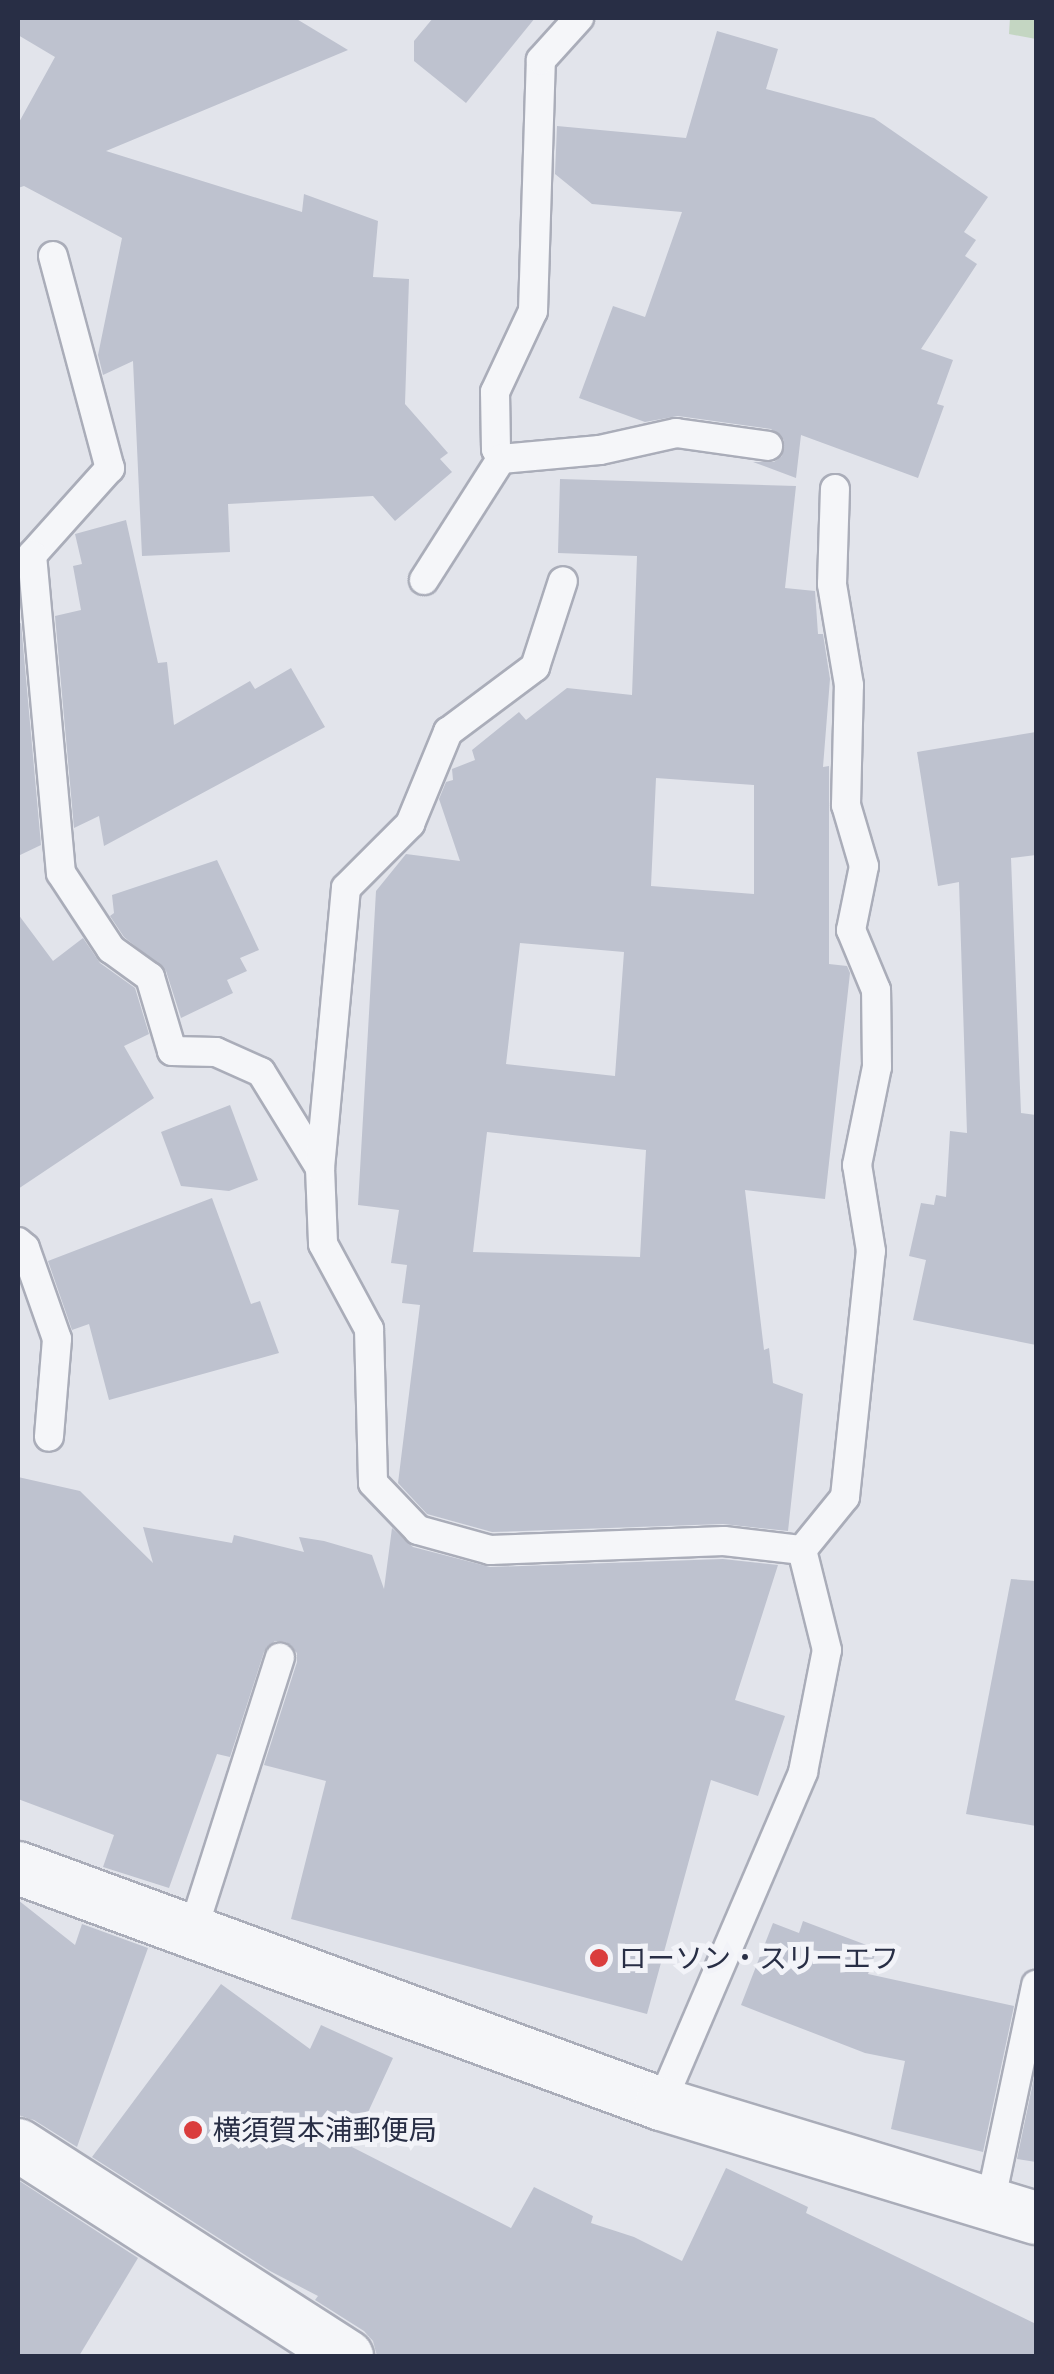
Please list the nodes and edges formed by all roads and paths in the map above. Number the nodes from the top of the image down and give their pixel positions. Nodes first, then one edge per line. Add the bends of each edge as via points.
1 (580, 18) edge
2 (53, 256) dead end
3 (768, 446) dead end
4 (501, 459) junction
5 (835, 489) dead end
6 (424, 580) dead end
7 (562, 580) dead end
8 (320, 1168) junction
9 (18, 1242) edge
10 (48, 1436) dead end
11 (802, 1550) junction
12 (280, 1658) dead end
13 (18, 1869) edge
14 (192, 1932) junction
15 (1036, 1985) edge
16 (661, 2104) junction
17 (18, 2145) edge
18 (1013, 2211) edge
19 (347, 2356) edge

1 - 4 lane via 541,60 533,311 495,392
2 - 8 lane via 110,468 32,555 60,873 111,949 150,977 172,1051 216,1052 261,1072
3 - 4 lane via 676,433 600,450
4 - 6 lane
5 - 11 lane via 832,584 849,685 846,805 864,866 851,930 876,990 877,1067 857,1165 871,1251 845,1497
7 - 8 lane via 535,667 448,732 410,824 346,888
8 - 11 lane via 323,1244 369,1328 372,1484 418,1530 490,1550 724,1541
9 - 10 lane via 58,1339
11 - 16 lane via 827,1650 803,1772
12 - 14 lane
13 - 14 street
14 - 16 street
15 - 18 lane
16 - 18 street
17 - 19 street

